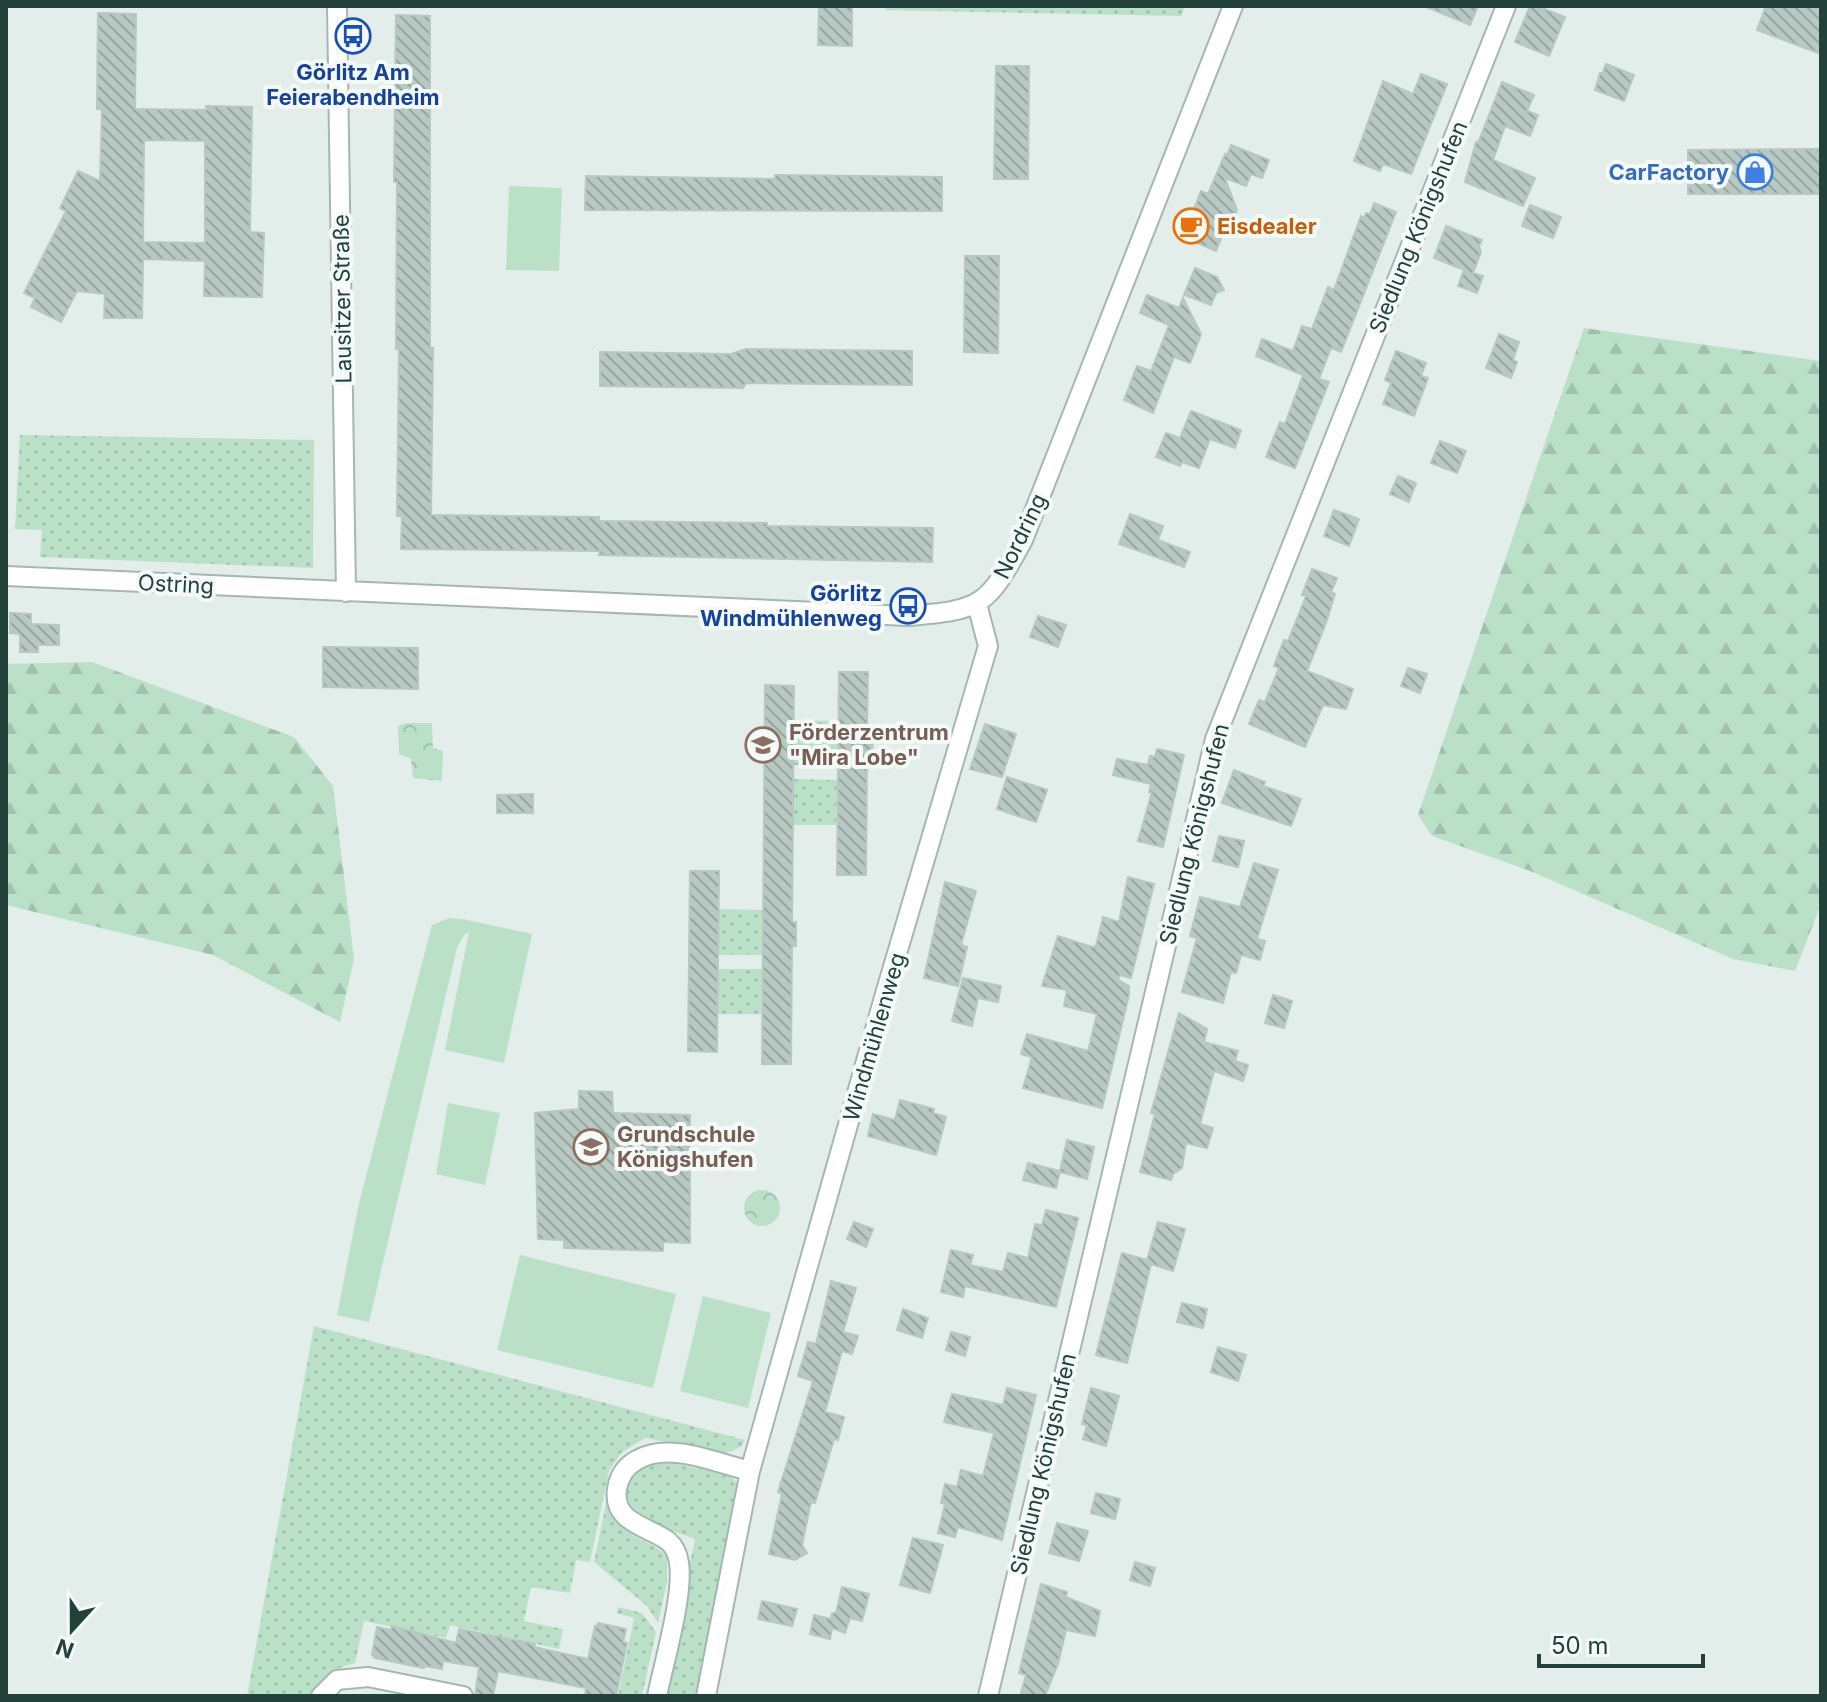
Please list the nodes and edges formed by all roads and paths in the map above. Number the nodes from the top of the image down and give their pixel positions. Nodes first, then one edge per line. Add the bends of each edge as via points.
1 (337, 6) edge
2 (1233, 6) edge
3 (1506, 6) edge
4 (6, 576) edge
5 (346, 592) junction
6 (977, 604) junction
7 (750, 1471) junction
8 (321, 1696) edge
9 (463, 1696) edge
10 (657, 1696) edge
11 (706, 1696) edge
12 (988, 1696) edge

1 - 5 street, Lausitzer Straße
2 - 6 street, Nordring via 1023,540 1005,575
3 - 12 street, Siedlung Königshufen via 1215,739
4 - 5 street, Ostring
5 - 6 street via 908,616
6 - 7 street, Windmühlenweg via 988,646
7 - 10 street via 676,1453 651,1453 630,1464 617,1484 616,1498 629,1521 668,1542 679,1563 680,1584
7 - 11 street, Windmühlenweg
8 - 9 street via 337,1680 359,1677

